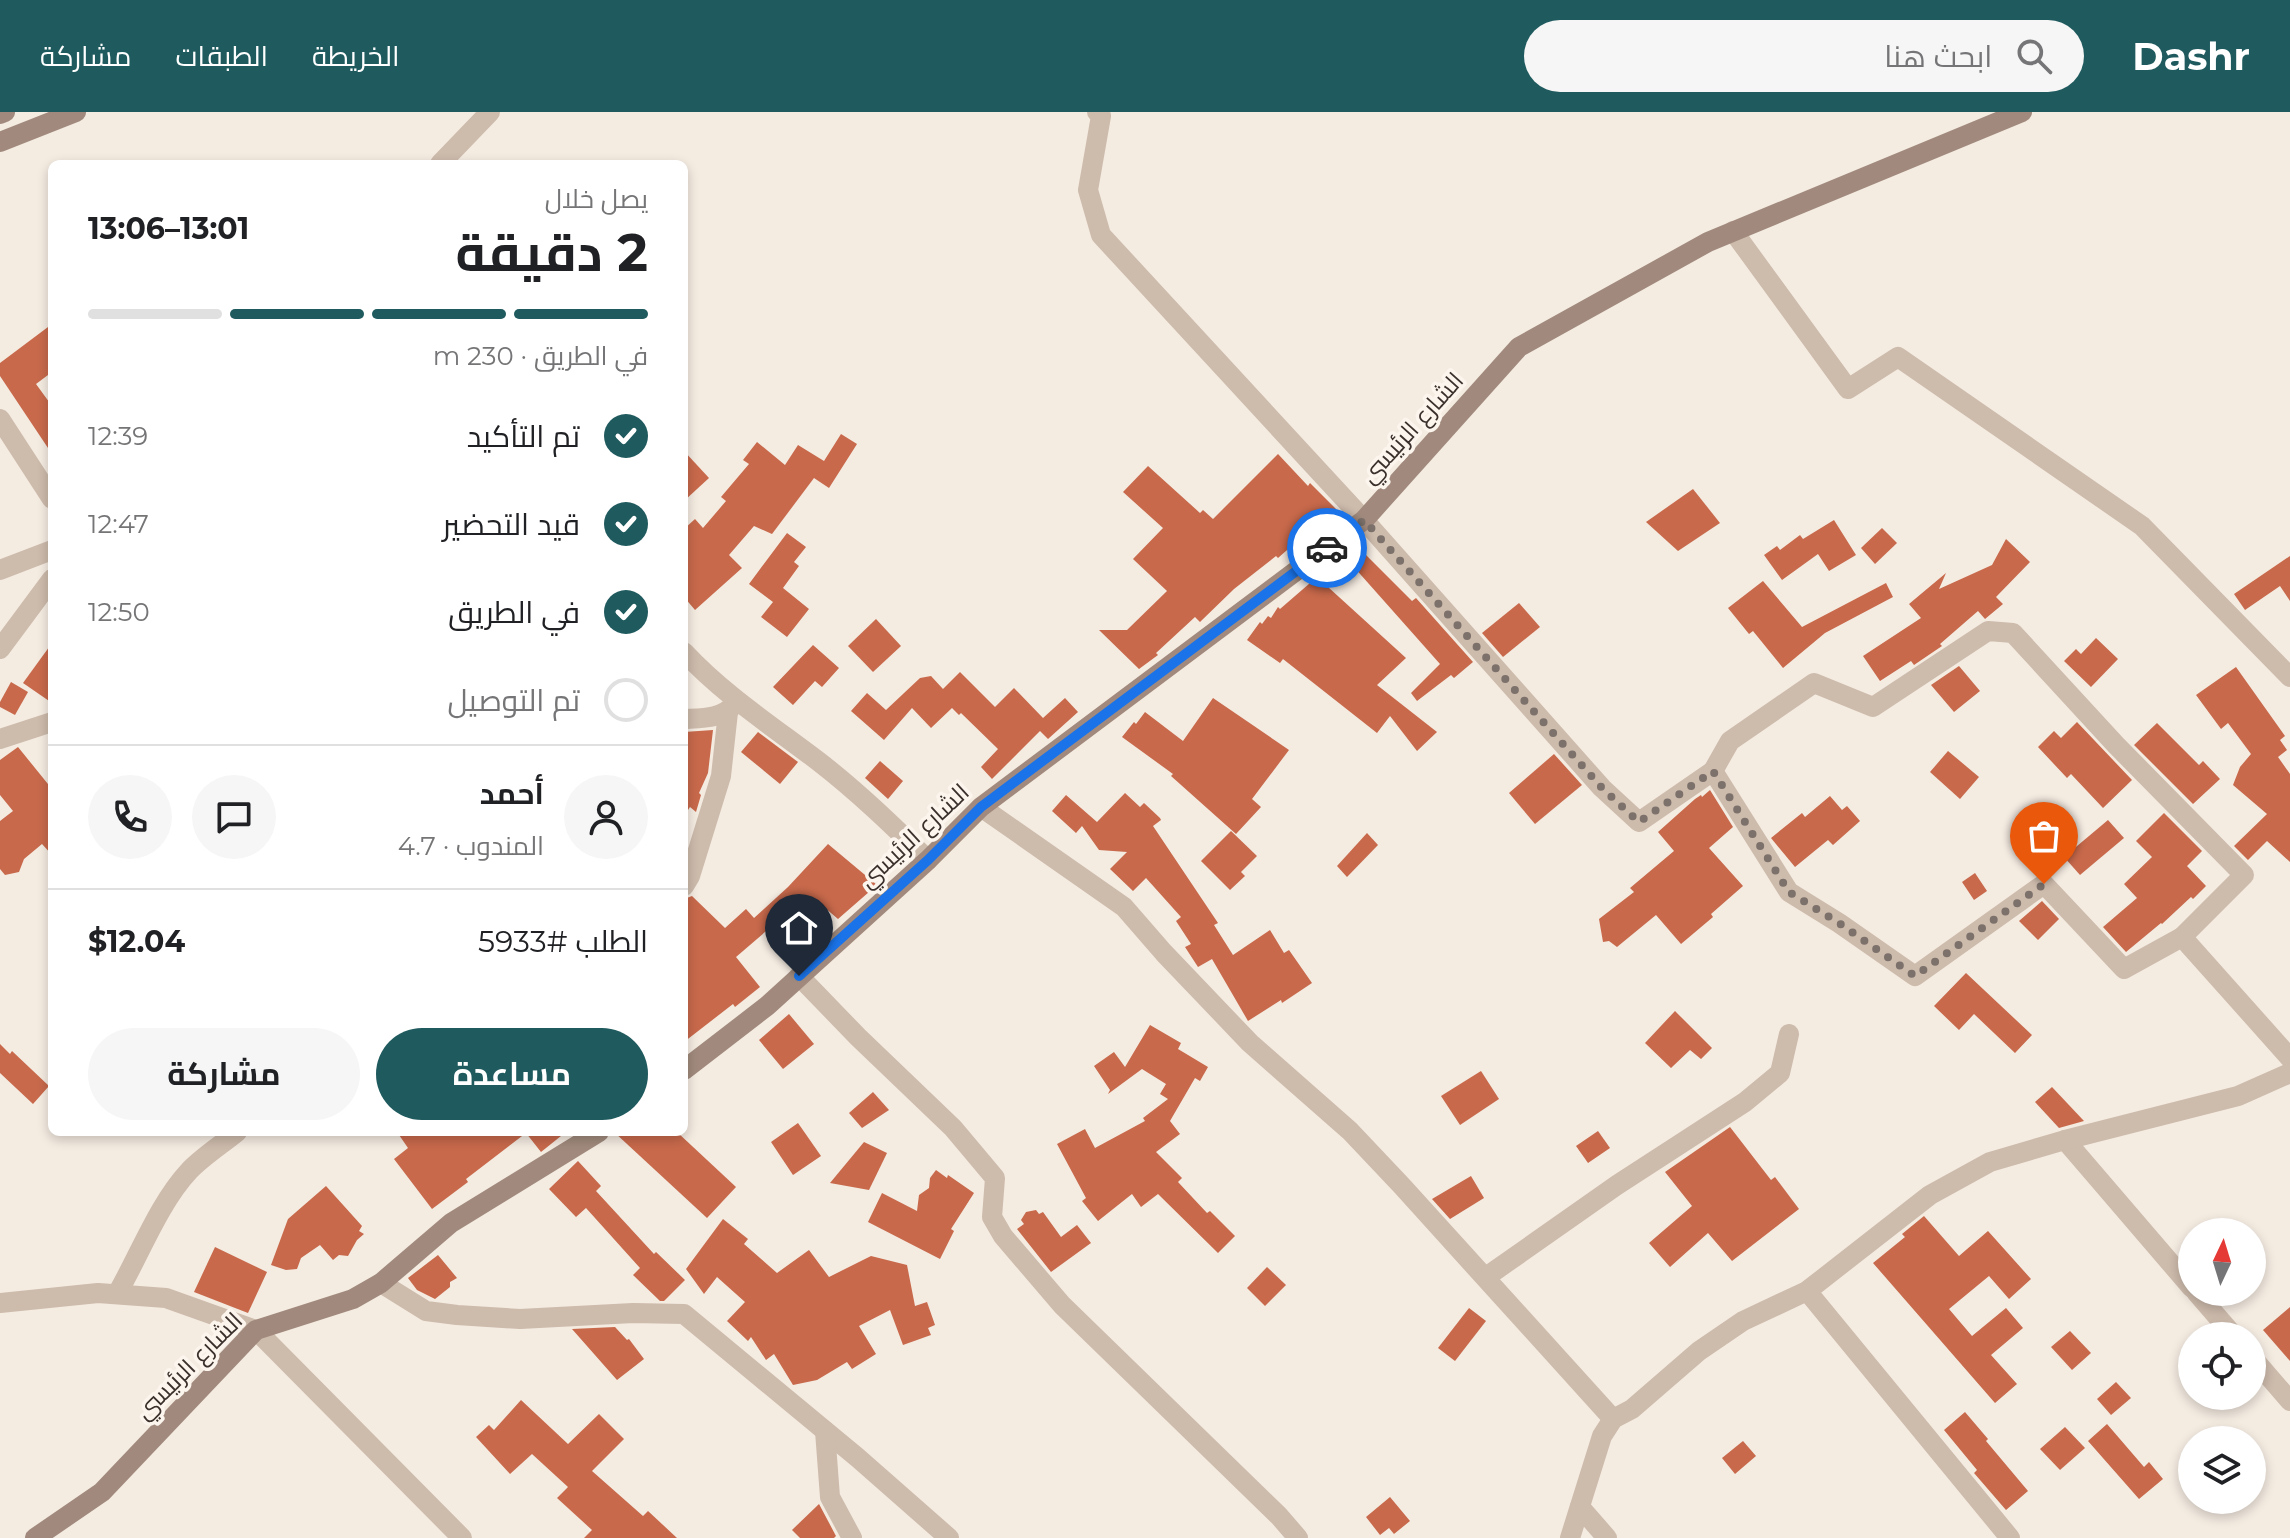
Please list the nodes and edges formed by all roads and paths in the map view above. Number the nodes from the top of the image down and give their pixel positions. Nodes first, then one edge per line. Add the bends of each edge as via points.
1 (76, 112) edge
2 (490, 112) edge
3 (1097, 112) edge
4 (2022, 112) edge
5 (0, 142) edge
6 (444, 160) edge
7 (1733, 231) junction
8 (0, 419) edge
9 (48, 493) edge
10 (1364, 520) junction
11 (48, 552) edge
12 (0, 570) edge
13 (48, 584) edge
14 (0, 649) edge
15 (688, 656) edge
16 (2290, 677) edge
17 (733, 706) junction
18 (688, 719) edge
19 (48, 723) edge
20 (0, 739) edge
21 (1713, 771) junction
22 (981, 807) junction
23 (928, 860) junction
24 (688, 879) edge
25 (2182, 937) junction
26 (799, 976) junction
27 (1789, 1034) dead end
28 (2290, 1058) edge
29 (688, 1067) edge
30 (2290, 1073) edge
31 (232, 1136) edge
32 (592, 1136) edge
33 (2065, 1140) junction
34 (2178, 1271) edge
35 (1486, 1277) junction
36 (381, 1283) junction
37 (1807, 1291) junction
38 (117, 1294) junction
39 (0, 1303) edge
40 (2208, 1306) edge
41 (2222, 1322) edge
42 (256, 1330) junction
43 (2266, 1373) edge
44 (2290, 1401) edge
45 (1613, 1419) junction
46 (825, 1431) junction
47 (1580, 1507) junction
48 (35, 1538) edge
49 (462, 1538) edge
50 (852, 1538) edge
51 (949, 1538) edge
52 (1298, 1538) edge
53 (1570, 1538) edge
54 (1607, 1538) edge
55 (2010, 1538) edge

1 - 5 street
2 - 6 street
3 - 10 street via 1101,116 1088,190 1101,235
4 - 7 street, الشارع الرئيسي
7 - 10 street, الشارع الرئيسي via 1519,347
7 - 16 street via 1848,389 1898,357 2142,526
8 - 9 street
10 - 21 street via 1602,788 1639,822
10 - 22 street, الشارع الرئيسي
11 - 12 street
13 - 14 street
15 - 17 street
17 - 18 street via 716,717
17 - 23 street via 820,763
17 - 24 street via 721,776
19 - 20 street
21 - 25 street via 1789,892 1915,976 2044,884 2124,969
21 - 25 street via 1730,741 1814,683 1873,707 1988,631 2013,633 2244,875
22 - 23 street, الشارع الرئيسي
22 - 35 street via 1124,907 1250,1043 1350,1131
23 - 26 street, الشارع الرئيسي
25 - 28 street
26 - 29 street, الشارع الرئيسي
26 - 52 street via 953,1128 995,1178 992,1217 1062,1305
27 - 35 street via 1780,1073 1745,1102
30 - 33 street via 2238,1096
31 - 38 street via 188,1172 157,1217
32 - 36 street, الشارع الرئيسي via 451,1223
33 - 34 street
33 - 37 street via 1990,1162 1930,1195
35 - 45 street
36 - 42 street, الشارع الرئيسي via 353,1299
36 - 46 street via 426,1311 457,1315 520,1319 684,1314
37 - 45 street via 1743,1321
37 - 55 street
38 - 39 street
38 - 42 street via 166,1298
40 - 41 street
42 - 48 street, الشارع الرئيسي via 102,1492
42 - 49 street
43 - 44 street
45 - 47 street via 1602,1436
46 - 50 street via 830,1497
46 - 51 street
47 - 53 street
47 - 54 street

